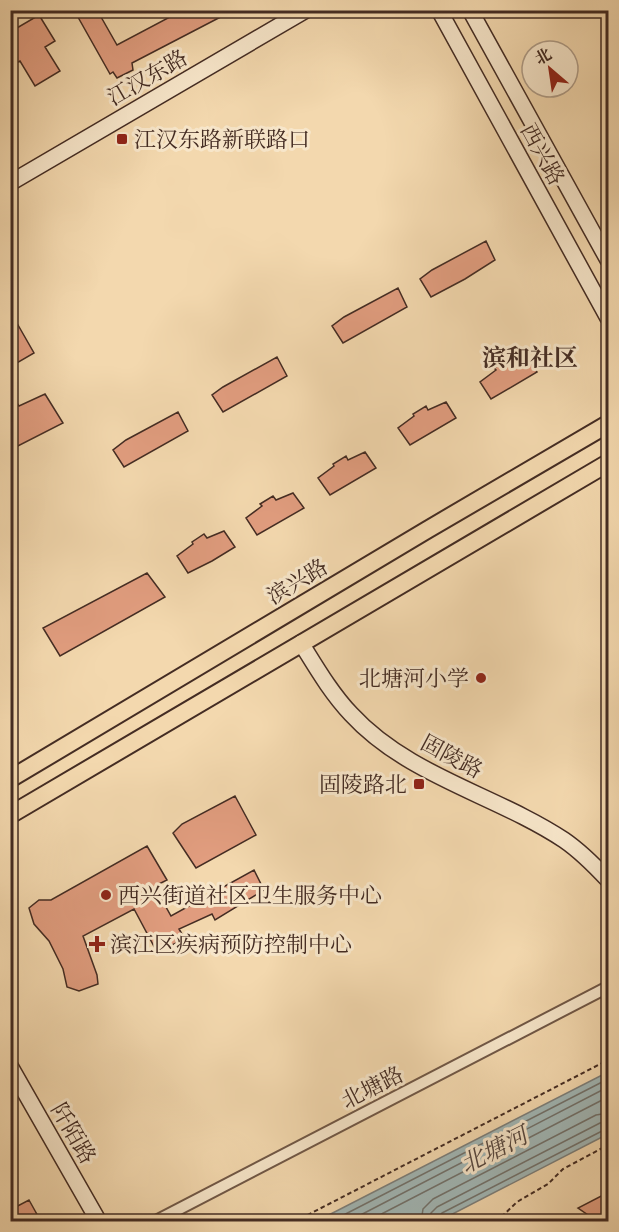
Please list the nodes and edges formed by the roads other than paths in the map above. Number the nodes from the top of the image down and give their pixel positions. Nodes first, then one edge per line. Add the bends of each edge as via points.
1 (306, 10) edge
2 (439, 10) edge
3 (470, 10) edge
4 (11, 182) edge
5 (609, 260) edge
6 (609, 318) edge
7 (609, 424) edge
8 (609, 463) edge
9 (301, 643) junction
10 (10, 778) edge
11 (10, 815) edge
12 (609, 880) edge
13 (609, 987) edge
14 (10, 1066) edge
15 (99, 1221) edge
16 (154, 1221) edge

1 - 4 street, 江汉东路
2 - 6 street, 西兴路
3 - 5 street, 西兴路
7 - 10 main road, 滨兴路
8 - 9 main road
9 - 11 main road
9 - 12 street, 固陵路 via 352,715 385,743 427,771 565,841
13 - 16 street, 北塘路
14 - 15 street, 阡陌路

